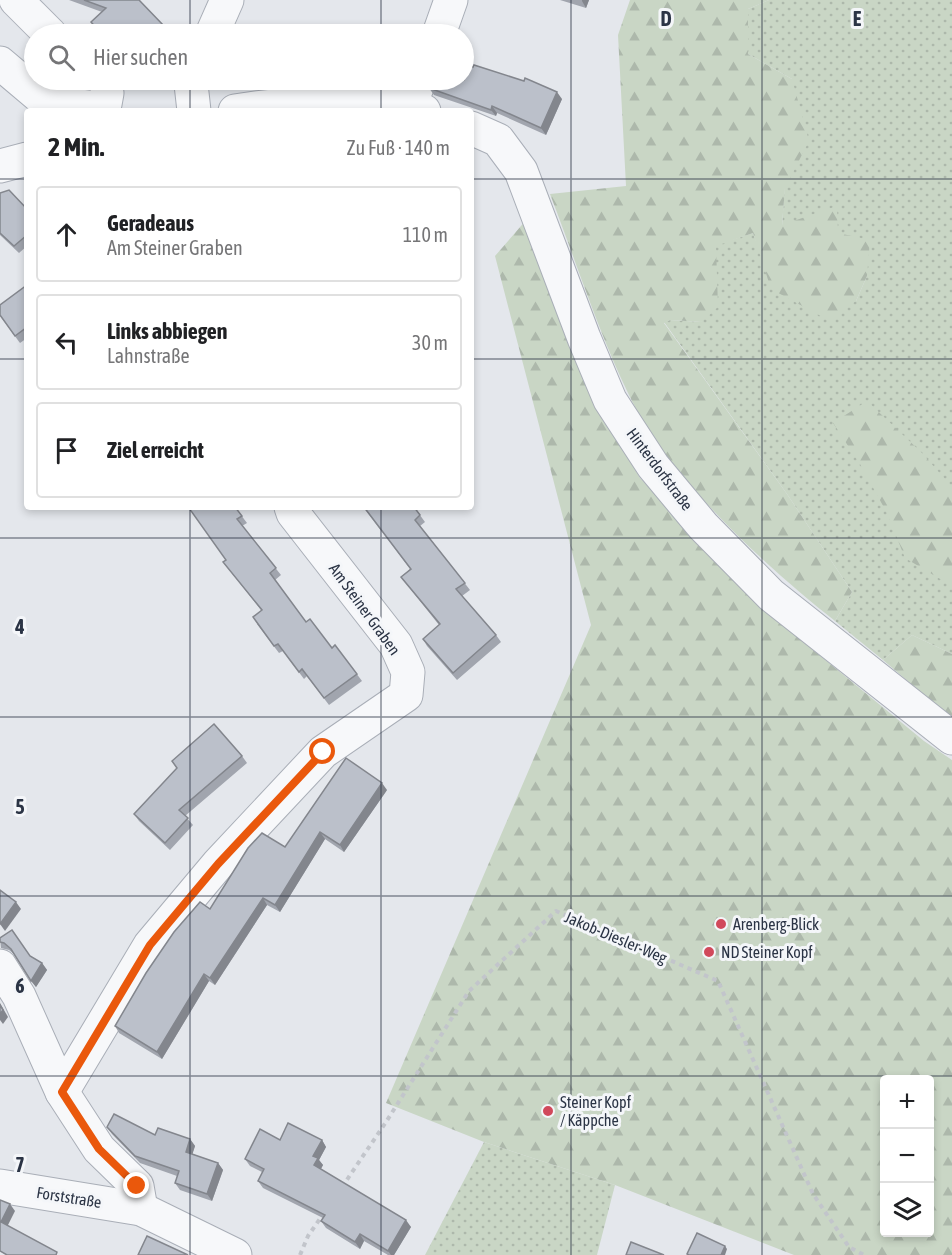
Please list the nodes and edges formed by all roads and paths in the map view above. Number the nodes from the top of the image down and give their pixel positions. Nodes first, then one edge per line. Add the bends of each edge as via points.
1 (228, 0) edge
2 (451, 0) edge
3 (19, 8) edge
4 (38, 24) edge
5 (217, 24) edge
6 (443, 24) edge
7 (0, 63) edge
8 (24, 83) edge
9 (32, 90) edge
10 (192, 90) edge
11 (100, 98) edge
12 (418, 99) edge
13 (194, 108) edge
14 (251, 108) edge
15 (474, 129) edge
16 (24, 160) edge
17 (0, 166) edge
18 (292, 510) edge
19 (952, 738) edge
20 (0, 966) edge
21 (62, 1092) junction
22 (0, 1186) edge
23 (341, 1189) edge
24 (328, 1208) edge
25 (141, 1209) junction
26 (235, 1255) edge
27 (300, 1255) edge
28 (864, 1255) edge

1 - 5 street
2 - 6 street
3 - 4 street
7 - 8 street
9 - 11 street via 44,100
10 - 13 street
12 - 14 street
15 - 19 street, Hinterdorfstraße via 498,140 521,171 610,400 653,466 703,526 771,595
16 - 17 street
18 - 21 street, Am Steiner Graben via 396,645 408,672 406,695 323,752 218,864 150,945
20 - 21 street via 20,996
21 - 25 street via 99,1149 137,1186
22 - 25 street, Forststraße
23 - 28 path, Jakob-Diesler-Weg via 469,991 556,911 718,981 813,1194 849,1248
24 - 27 path
25 - 26 street, Forststraße

